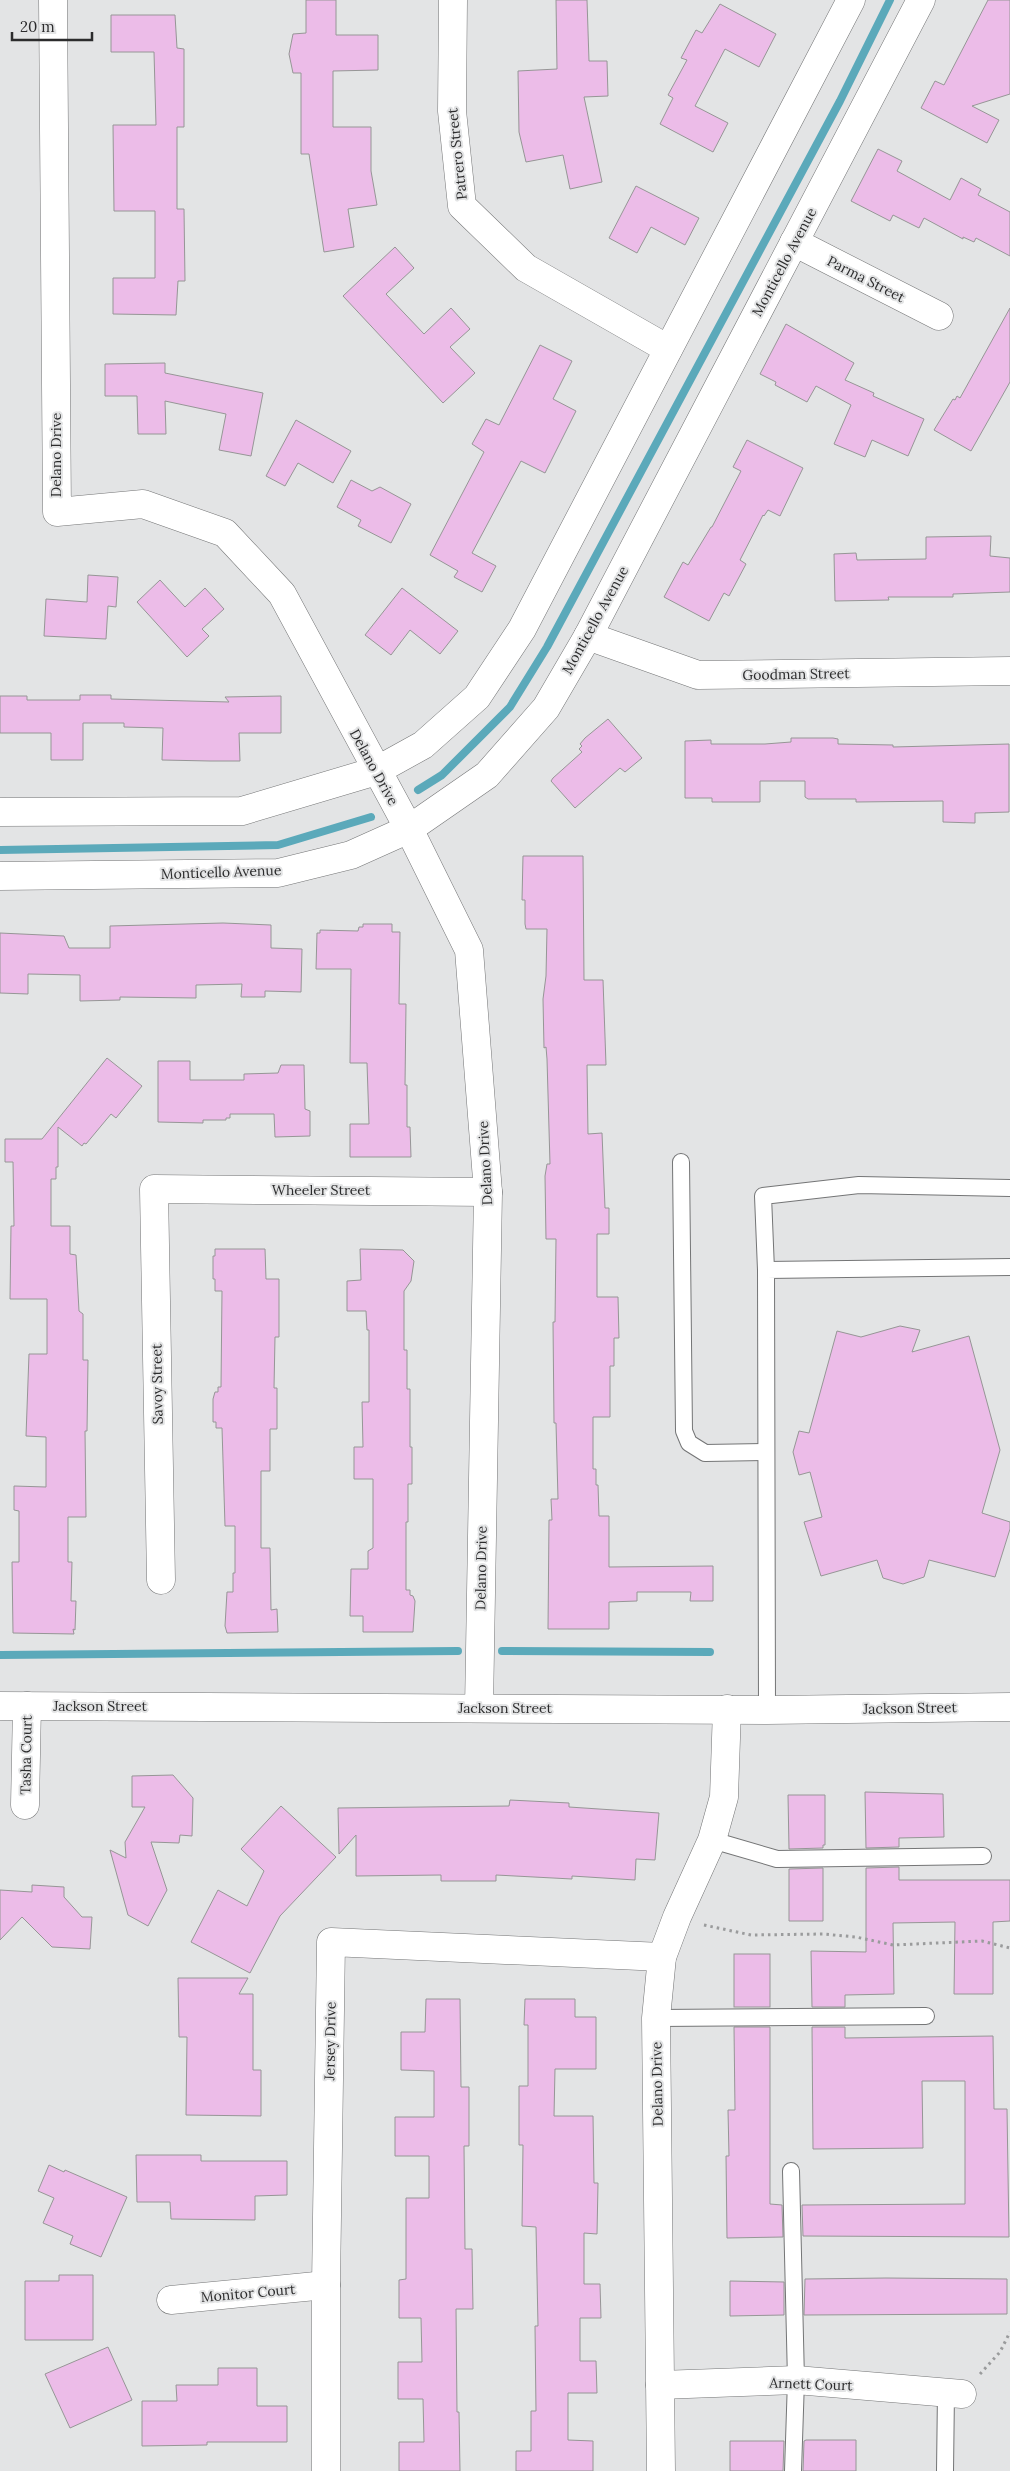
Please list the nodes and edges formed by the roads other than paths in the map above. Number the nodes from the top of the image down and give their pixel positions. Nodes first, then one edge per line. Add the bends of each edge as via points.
1 (53, 0) edge
2 (453, 0) edge
3 (851, 0) edge
4 (921, 0) edge
5 (794, 242) junction
6 (939, 316) dead end
7 (668, 349) junction
8 (588, 636) junction
9 (1010, 670) edge
10 (376, 771) junction
11 (0, 812) edge
12 (408, 829) junction
13 (0, 876) edge
14 (681, 1162) dead end
15 (1010, 1188) edge
16 (154, 1189) joint
17 (488, 1192) junction
18 (1010, 1267) edge
19 (766, 1270) junction
20 (766, 1452) junction
21 (161, 1580) dead end
22 (0, 1706) edge
23 (27, 1706) junction
24 (1010, 1707) edge
25 (479, 1708) junction
26 (728, 1709) junction
27 (767, 1710) junction
28 (25, 1805) dead end
29 (712, 1840) junction
30 (983, 1856) dead end
31 (662, 1957) junction
32 (926, 2016) dead end
33 (656, 2018) junction
34 (791, 2171) dead end
35 (326, 2285) junction
36 (171, 2300) dead end
37 (796, 2380) junction
38 (660, 2385) junction
39 (950, 2395) joint
40 (326, 2471) edge
41 (661, 2471) edge
42 (793, 2471) edge
43 (945, 2471) edge

1 - 10 street, Delano Drive via 57,512 143,504 225,533 282,594
2 - 7 street, Patrero Street via 452,111 462,206 526,268
3 - 7 street
4 - 5 street, Monticello Avenue
5 - 6 street, Parma Street
5 - 8 street, Monticello Avenue
7 - 10 street via 522,630 477,697 423,745
8 - 9 street, Goodman Street via 698,675
8 - 12 street, Monticello Avenue via 546,708 486,775
10 - 11 street via 242,811
10 - 12 street, Delano Drive
12 - 13 street, Monticello Avenue via 351,855 278,873
12 - 17 street, Delano Drive via 469,950
14 - 20 lane via 684,1431 689,1443 705,1453
15 - 19 lane via 859,1185 763,1196
16 - 17 street, Wheeler Street
16 - 21 street, Savoy Street
17 - 25 street, Delano Drive
18 - 19 lane
19 - 20 lane
20 - 27 lane
22 - 23 street, Jackson Street
23 - 25 street, Jackson Street
23 - 28 street, Tasha Court
24 - 27 street, Jackson Street
25 - 26 street, Jackson Street
26 - 27 street, Jackson Street
26 - 29 street, Delano Drive via 724,1797
29 - 30 lane via 778,1859
29 - 31 street, Delano Drive
31 - 33 street, Delano Drive
31 - 35 street, Jersey Drive via 332,1942
32 - 33 lane
33 - 38 street, Delano Drive
34 - 37 lane
35 - 36 street, Monitor Court
35 - 40 street, Jersey Drive
37 - 38 street, Arnett Court
37 - 39 street, Arnett Court
37 - 42 lane
38 - 41 street, Delano Drive
39 - 43 lane

